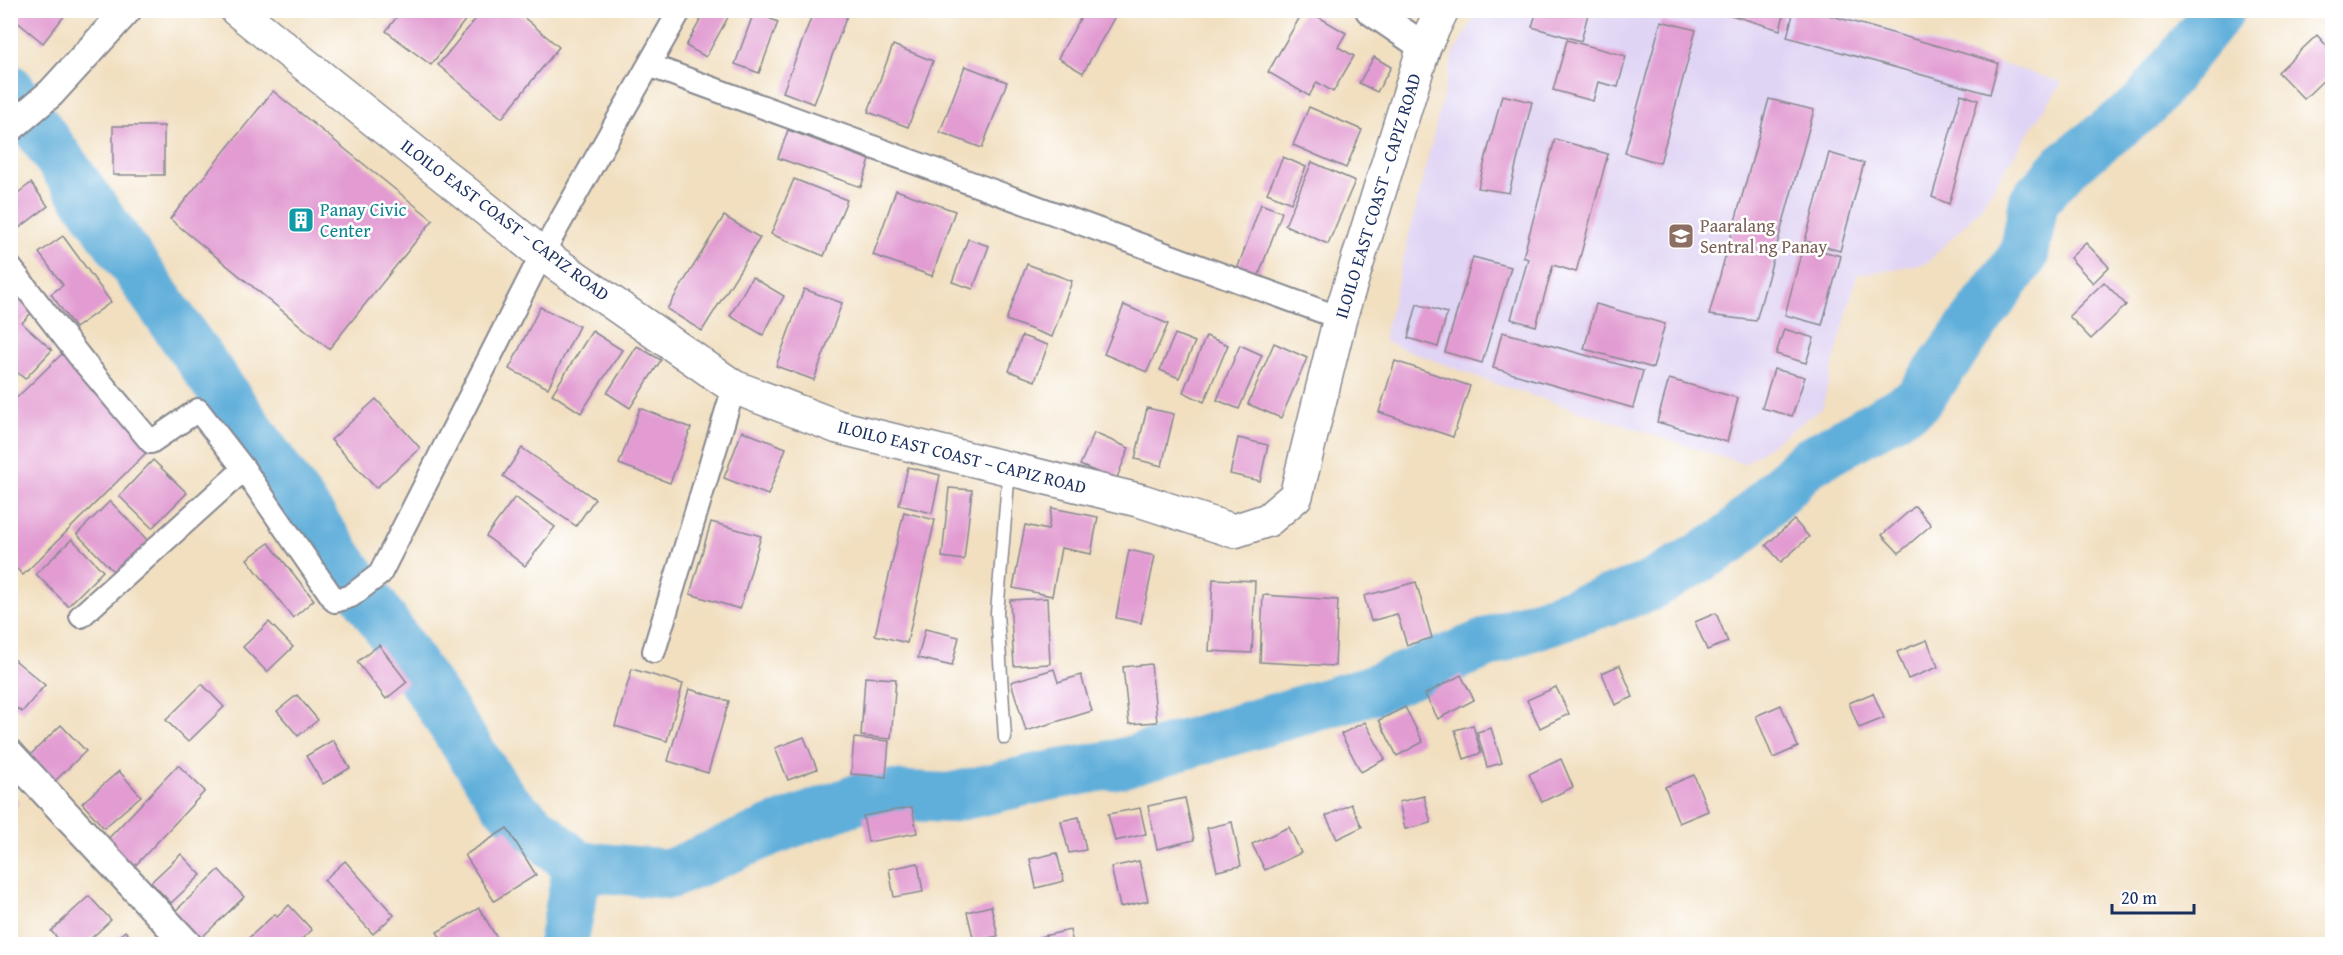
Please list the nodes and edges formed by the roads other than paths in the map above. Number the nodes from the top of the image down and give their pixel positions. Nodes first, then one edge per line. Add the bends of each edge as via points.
1 (127, 10) edge
2 (237, 10) edge
3 (680, 10) edge
4 (1370, 10) edge
5 (1442, 10) edge
6 (1424, 47) junction
7 (651, 66) junction
8 (10, 128) edge
9 (542, 254) junction
10 (10, 267) edge
11 (1340, 318) junction
12 (734, 387) junction
13 (244, 469) junction
14 (1010, 469) junction
15 (81, 616) dead end
16 (654, 651) dead end
17 (1005, 738) dead end
18 (10, 754) edge
19 (187, 945) edge

1 - 8 street via 51,93
2 - 9 main road, ILOILO EAST COAST – CAPIZ ROAD
3 - 7 street
4 - 6 street
5 - 6 main road, ILOILO EAST COAST – CAPIZ ROAD
6 - 11 main road, ILOILO EAST COAST – CAPIZ ROAD
7 - 9 street
7 - 11 street
9 - 12 main road, ILOILO EAST COAST – CAPIZ ROAD
9 - 13 street via 380,574 351,596 335,601
10 - 13 street via 151,442 198,410
11 - 14 main road, ILOILO EAST COAST – CAPIZ ROAD via 1296,496 1268,520 1234,531 1142,501
12 - 14 main road, ILOILO EAST COAST – CAPIZ ROAD via 838,427
12 - 16 street
13 - 15 street
14 - 17 lane via 997,613
18 - 19 street

